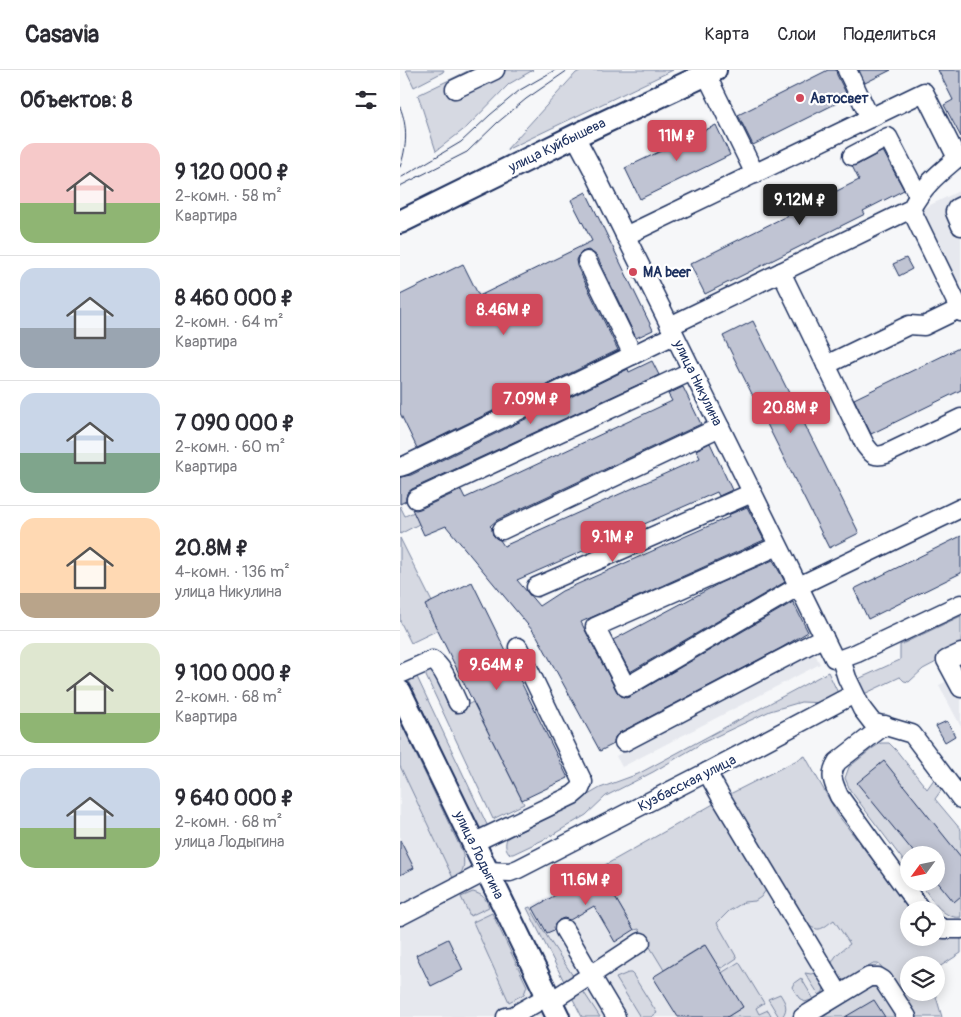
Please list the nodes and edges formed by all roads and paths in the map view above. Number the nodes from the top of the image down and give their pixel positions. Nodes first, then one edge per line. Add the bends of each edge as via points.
1 (495, 70) edge
2 (847, 70) edge
3 (711, 72) edge
4 (455, 89) dead end
5 (870, 118) junction
6 (575, 136) junction
7 (852, 156) dead end
8 (959, 158) edge
9 (755, 174) junction
10 (915, 202) junction
11 (961, 206) edge
12 (400, 222) edge
13 (961, 226) edge
14 (625, 236) junction
15 (587, 261) dead end
16 (781, 272) junction
17 (960, 311) edge
18 (672, 331) junction
19 (633, 355) junction
20 (826, 365) junction
21 (692, 371) junction
22 (961, 418) edge
23 (720, 428) junction
24 (400, 467) edge
25 (752, 493) junction
26 (416, 499) dead end
27 (961, 508) edge
28 (502, 530) dead end
29 (778, 546) junction
30 (798, 586) junction
31 (536, 587) dead end
32 (961, 604) edge
33 (824, 637) junction
34 (518, 647) dead end
35 (961, 653) edge
36 (838, 659) junction
37 (400, 674) edge
38 (961, 688) edge
39 (400, 692) edge
40 (854, 694) junction
41 (458, 703) dead end
42 (885, 725) junction
43 (624, 742) dead end
44 (707, 772) junction
45 (961, 799) edge
46 (473, 843) junction
47 (487, 871) junction
48 (915, 901) edge
49 (400, 916) edge
50 (945, 928) edge
51 (564, 929) dead end
52 (961, 929) edge
53 (641, 942) dead end
54 (591, 975) junction
55 (840, 994) junction
56 (552, 1005) edge
57 (506, 1017) edge
58 (513, 1017) edge
59 (616, 1017) edge
60 (803, 1017) edge
61 (907, 1017) edge

1 - 4 street
2 - 5 street
3 - 6 main road, улица Куйбышева
3 - 9 street
5 - 8 street via 924,92
5 - 9 street
6 - 12 main road, улица Куйбышева
6 - 14 street, улица Никулина
7 - 10 street via 888,137
8 - 10 street via 932,179
9 - 14 street
10 - 16 street
10 - 17 street
11 - 13 street via 955,212
14 - 18 street, улица Никулина
15 - 19 street
16 - 18 street
16 - 20 street
17 - 20 street via 924,326 909,325
18 - 19 street
18 - 21 street, улица Никулина
19 - 24 street
20 - 22 street via 873,455 886,454
21 - 23 street, улица Никулина
21 - 26 street
23 - 25 street, улица Никулина
23 - 28 street
25 - 29 street, улица Никулина
25 - 31 street
27 - 30 street
29 - 30 street, улица Никулина
29 - 30 street via 595,627 626,686
30 - 33 street, улица Никулина
32 - 36 street
33 - 36 street, улица Никулина
33 - 43 street
34 - 46 street via 583,782 573,795
35 - 38 street via 946,660
36 - 40 street, улица Никулина
37 - 41 street via 432,660 441,668
39 - 46 main road, улица Лодыгина
40 - 42 street, улица Никулина via 872,722
40 - 44 street, Кузбасская улица
42 - 45 street, улица Никулина via 912,734
42 - 48 street via 837,762 833,770 834,784 839,796
44 - 47 street, Кузбасская улица via 518,869
44 - 55 street
46 - 47 main road, улица Лодыгина
47 - 49 street
47 - 56 main road, улица Лодыгина
50 - 52 street
51 - 54 street
53 - 54 street
54 - 56 street
54 - 59 street
55 - 60 street
55 - 61 street via 869,977 878,977 884,980
56 - 58 street
57 - 58 street

